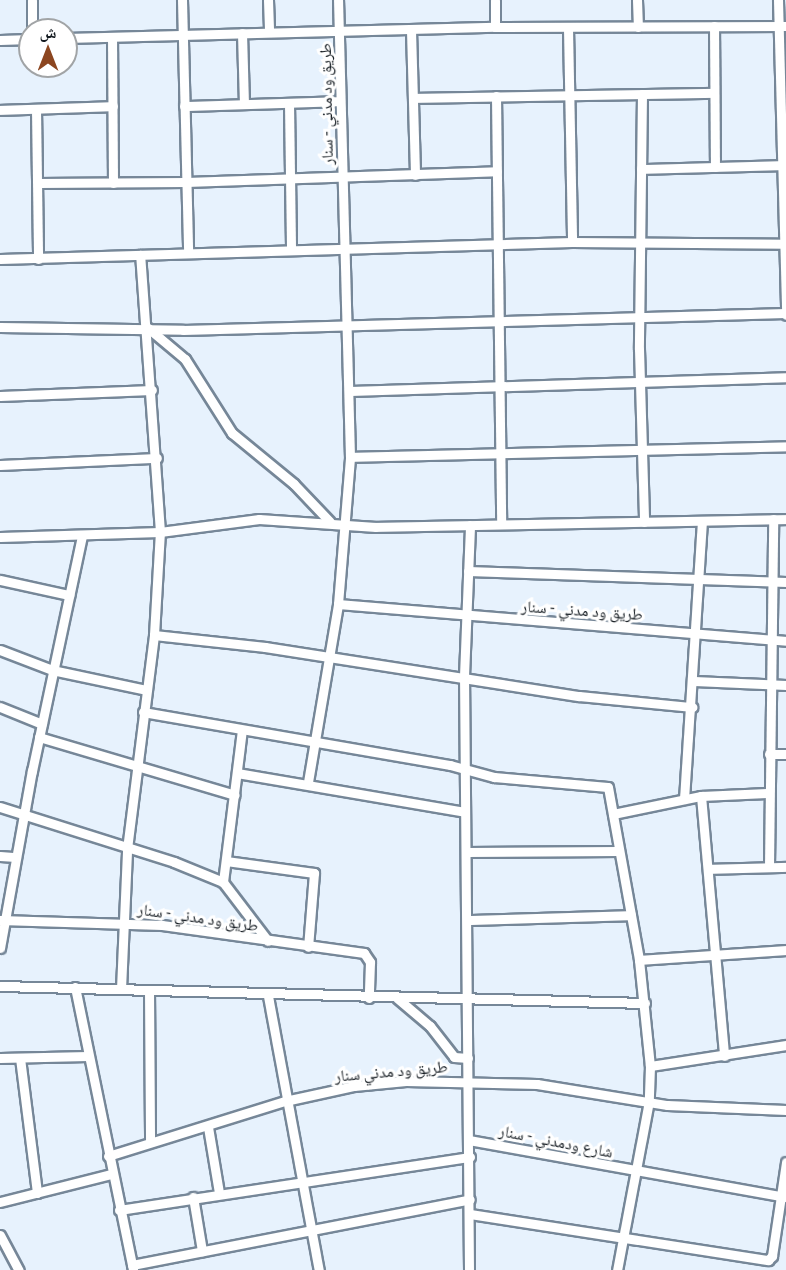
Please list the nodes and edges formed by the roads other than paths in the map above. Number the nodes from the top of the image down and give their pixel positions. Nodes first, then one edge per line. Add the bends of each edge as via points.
1 (32, 0) edge
2 (182, 0) edge
3 (268, 0) edge
4 (338, 0) edge
5 (495, 0) edge
6 (637, 0) edge
7 (778, 0) edge
8 (32, 18) edge
9 (714, 26) junction
10 (782, 26) edge
11 (495, 27) junction
12 (638, 27) junction
13 (568, 28) junction
14 (339, 30) junction
15 (411, 30) junction
16 (269, 32) junction
17 (242, 33) junction
18 (183, 34) junction
19 (112, 37) junction
20 (78, 38) edge
21 (18, 39) edge
22 (0, 40) edge
23 (714, 93) junction
24 (642, 94) junction
25 (569, 95) junction
26 (496, 96) junction
27 (414, 98) junction
28 (340, 101) junction
29 (289, 103) junction
30 (244, 104) junction
31 (113, 106) junction
32 (184, 106) junction
33 (36, 109) junction
34 (0, 110) edge
35 (782, 165) junction
36 (715, 167) junction
37 (641, 169) junction
38 (497, 171) junction
39 (415, 175) junction
40 (290, 177) junction
41 (342, 178) junction
42 (186, 182) junction
43 (38, 183) junction
44 (113, 183) junction
45 (573, 242) junction
46 (642, 242) junction
47 (785, 244) edge
48 (498, 245) junction
49 (345, 247) junction
50 (291, 250) junction
51 (188, 253) junction
52 (140, 255) junction
53 (38, 258) junction
54 (0, 260) edge
55 (639, 314) junction
56 (786, 314) edge
57 (496, 320) junction
58 (349, 325) junction
59 (0, 327) edge
60 (146, 328) junction
61 (786, 377) edge
62 (640, 384) junction
63 (498, 388) junction
64 (152, 390) junction
65 (350, 390) junction
66 (0, 396) edge
67 (786, 446) edge
68 (642, 448) junction
69 (499, 452) junction
70 (350, 457) junction
71 (157, 458) junction
72 (0, 465) edge
73 (772, 519) junction
74 (786, 519) edge
75 (330, 522) junction
76 (644, 522) junction
77 (702, 522) junction
78 (501, 524) junction
79 (346, 525) junction
80 (470, 525) junction
81 (160, 532) junction
82 (82, 536) junction
83 (0, 537) edge
84 (468, 571) junction
85 (699, 579) junction
86 (0, 580) edge
87 (771, 581) junction
88 (786, 582) edge
89 (69, 595) junction
90 (338, 604) junction
91 (466, 616) junction
92 (696, 633) junction
93 (154, 635) junction
94 (769, 640) junction
95 (786, 641) edge
96 (0, 650) edge
97 (330, 657) junction
98 (52, 670) junction
99 (464, 676) junction
100 (694, 681) junction
101 (769, 684) junction
102 (786, 684) edge
103 (146, 690) junction
104 (692, 706) junction
105 (0, 707) edge
106 (143, 712) junction
107 (42, 724) junction
108 (242, 730) junction
109 (39, 737) junction
110 (315, 742) junction
111 (769, 754) junction
112 (786, 754) edge
113 (135, 766) junction
114 (465, 772) junction
115 (237, 773) junction
116 (308, 782) junction
117 (767, 793) junction
118 (235, 795) junction
119 (701, 796) junction
120 (684, 799) junction
121 (0, 807) edge
122 (465, 812) junction
123 (25, 814) junction
124 (613, 814) junction
125 (127, 849) junction
126 (619, 851) junction
127 (466, 852) junction
128 (0, 856) edge
129 (16, 857) junction
130 (226, 861) junction
131 (769, 867) junction
132 (786, 867) edge
133 (708, 869) junction
134 (224, 882) junction
135 (631, 915) junction
136 (2, 920) edge
137 (467, 920) junction
138 (122, 922) junction
139 (268, 941) junction
140 (308, 947) junction
141 (0, 948) edge
142 (786, 950) edge
143 (717, 954) junction
144 (639, 960) junction
145 (0, 986) edge
146 (75, 987) junction
147 (121, 988) junction
148 (149, 990) junction
149 (268, 996) junction
150 (468, 997) junction
151 (369, 998) junction
152 (397, 998) junction
153 (645, 1003) junction
154 (786, 1045) edge
155 (88, 1056) junction
156 (724, 1056) junction
157 (0, 1058) edge
158 (20, 1058) junction
159 (468, 1058) junction
160 (650, 1066) junction
161 (468, 1079) junction
162 (285, 1101) junction
163 (649, 1101) junction
164 (786, 1110) edge
165 (208, 1127) junction
166 (469, 1140) junction
167 (150, 1141) junction
168 (108, 1156) junction
169 (470, 1157) junction
170 (786, 1162) edge
171 (636, 1172) junction
172 (111, 1174) junction
173 (302, 1181) junction
174 (37, 1193) junction
175 (219, 1193) junction
176 (784, 1196) edge
177 (193, 1197) junction
178 (470, 1199) junction
179 (0, 1202) edge
180 (119, 1210) junction
181 (470, 1214) junction
182 (311, 1230) junction
183 (0, 1235) edge
184 (623, 1238) junction
185 (202, 1251) junction
186 (132, 1268) edge
187 (20, 1270) edge
188 (319, 1270) edge
189 (469, 1270) edge
190 (617, 1270) edge

1 - 8 street
2 - 18 street
3 - 16 street
4 - 14 street
5 - 11 street
6 - 12 street
7 - 10 street
9 - 10 street, طريق ود مدني - سنار
9 - 12 street, طريق ود مدني - سنار
9 - 23 street
10 - 35 street
11 - 13 street, طريق ود مدني - سنار
11 - 15 street, طريق ود مدني - سنار
12 - 13 street, طريق ود مدني - سنار
13 - 25 street
14 - 15 street, طريق ود مدني - سنار
14 - 16 street
14 - 28 street, طريق ود مدني - سنار
15 - 27 street
16 - 17 street
17 - 18 street
17 - 30 street
18 - 19 street
18 - 32 street
19 - 20 street
19 - 31 street
21 - 22 street
23 - 24 street
23 - 36 street
24 - 25 street
24 - 37 street
25 - 26 street
25 - 45 street
26 - 27 street
26 - 38 street
27 - 39 street
28 - 29 street
28 - 41 street, طريق ود مدني - سنار
29 - 30 street
29 - 40 street
30 - 32 street
31 - 33 street
31 - 44 street
32 - 42 street
33 - 34 street
33 - 43 street
35 - 36 street
35 - 47 street
36 - 37 street
37 - 46 street
38 - 39 street
38 - 48 street
39 - 41 street
40 - 41 street
40 - 42 street
40 - 50 street
41 - 49 street, طريق ود مدني - سنار
42 - 44 street
42 - 51 street
43 - 44 street
43 - 53 street
45 - 46 street
45 - 48 street
46 - 47 street
46 - 55 street
47 - 56 street
48 - 49 street
48 - 57 street
49 - 50 street
49 - 58 street, طريق ود مدني - سنار
50 - 51 street
51 - 52 street
52 - 53 street
52 - 60 street, طريق ود مدني - سنار
53 - 54 street
55 - 56 street
55 - 57 street
55 - 62 street
57 - 58 street
57 - 63 street
58 - 60 street
58 - 65 street, طريق ود مدني - سنار
59 - 60 street
60 - 64 street, طريق ود مدني - سنار
60 - 75 street via 185,359 232,433 294,484
61 - 62 street
62 - 63 street
62 - 68 street
63 - 65 street
63 - 69 street
64 - 66 street
64 - 71 street, طريق ود مدني - سنار
65 - 70 street, طريق ود مدني - سنار
67 - 68 street
68 - 69 street
68 - 76 street
69 - 70 street
69 - 78 street
70 - 79 street, طريق ود مدني - سنار
71 - 72 street
71 - 81 street, طريق ود مدني - سنار
73 - 74 street
73 - 77 street
73 - 87 street
75 - 79 street
75 - 81 street via 259,519
76 - 77 street
76 - 78 street
77 - 85 street
78 - 80 street
79 - 80 street
79 - 90 street, طريق ود مدني - سنار
80 - 84 street
81 - 82 street
81 - 93 street, طريق ود مدني - سنار
82 - 83 street
82 - 89 street
84 - 85 street, طريق ود مدني - سنار
84 - 91 street
85 - 87 street, طريق ود مدني - سنار
85 - 92 street
86 - 89 street
87 - 88 street, طريق ود مدني - سنار
87 - 94 street
89 - 98 street
90 - 91 street, طريق ود مدني - سنار
90 - 97 street, طريق ود مدني - سنار
91 - 92 street, طريق ود مدني - سنار
91 - 99 street
92 - 94 street, طريق ود مدني - سنار
92 - 100 street
93 - 97 street
93 - 103 street, طريق ود مدني - سنار
94 - 95 street, طريق ود مدني - سنار
94 - 101 street
96 - 98 street
97 - 99 street
97 - 110 street, طريق ود مدني - سنار
98 - 103 street
98 - 107 street
99 - 104 street via 579,696
99 - 114 street
100 - 101 street
100 - 104 street
101 - 102 street
101 - 111 street
103 - 106 street, طريق ود مدني - سنار
104 - 120 street
105 - 107 street
106 - 108 street
106 - 113 street, طريق ود مدني - سنار
107 - 109 street
108 - 110 street
108 - 115 street
109 - 113 street
109 - 123 street
110 - 114 street via 450,765
110 - 116 street, طريق ود مدني - سنار
111 - 112 street
111 - 117 street
113 - 118 street
113 - 125 street, طريق ود مدني - سنار
114 - 122 street
114 - 124 street via 603,786 610,792
115 - 116 street
115 - 118 street
116 - 122 street
117 - 119 street
117 - 131 street
118 - 130 street
119 - 120 street
119 - 133 street
120 - 124 street
121 - 123 street
122 - 127 street
123 - 125 street
123 - 129 street
124 - 126 street
125 - 134 street
125 - 138 street, طريق ود مدني - سنار
126 - 127 street
126 - 135 street
127 - 137 street
128 - 129 street
129 - 136 street
130 - 134 street
130 - 140 street via 314,873
131 - 132 street
131 - 133 street
133 - 143 street
134 - 139 street, طريق ود مدني - سنار
135 - 137 street
135 - 144 street
136 - 138 street, طريق ود مدني - سنار
136 - 141 street
137 - 150 street
138 - 139 street, طريق ود مدني - سنار
138 - 147 street, طريق ود مدني - سنار
139 - 140 street
140 - 151 street via 369,956
142 - 143 street
143 - 144 street
143 - 156 street
144 - 153 street
145 - 146 street
146 - 147 street
146 - 155 street
147 - 148 street
148 - 149 street
148 - 167 street
149 - 151 street
149 - 162 street
150 - 152 street
150 - 153 street
150 - 159 street
151 - 152 street
152 - 159 street via 430,1026 454,1057
153 - 160 street
154 - 156 street
155 - 158 street
155 - 168 street
156 - 160 street
157 - 158 street
158 - 174 street
159 - 161 street
160 - 163 street
161 - 162 street, طريق ود مدني سنار via 354,1086
161 - 163 street, طريق ود مدني سنار via 584,1089
161 - 166 street
162 - 165 street, طريق ود مدني سنار
162 - 173 street
163 - 164 street
163 - 171 street
165 - 167 street, طريق ود مدني سنار
165 - 175 street
166 - 169 street
166 - 171 street, شارع ودمدني - سنار
167 - 168 street, طريق ود مدني سنار
168 - 172 street
169 - 173 street
169 - 178 street
170 - 176 street
171 - 176 street, شارع ودمدني - سنار
171 - 184 street
172 - 174 street
172 - 180 street
173 - 175 street
173 - 182 street
174 - 179 street
175 - 177 street
176 - 184 street via 771,1259
177 - 180 street
177 - 185 street
178 - 181 street
178 - 182 street
180 - 186 street
181 - 184 street
181 - 189 street
182 - 185 street
182 - 188 street
183 - 187 street
184 - 190 street
185 - 186 street

